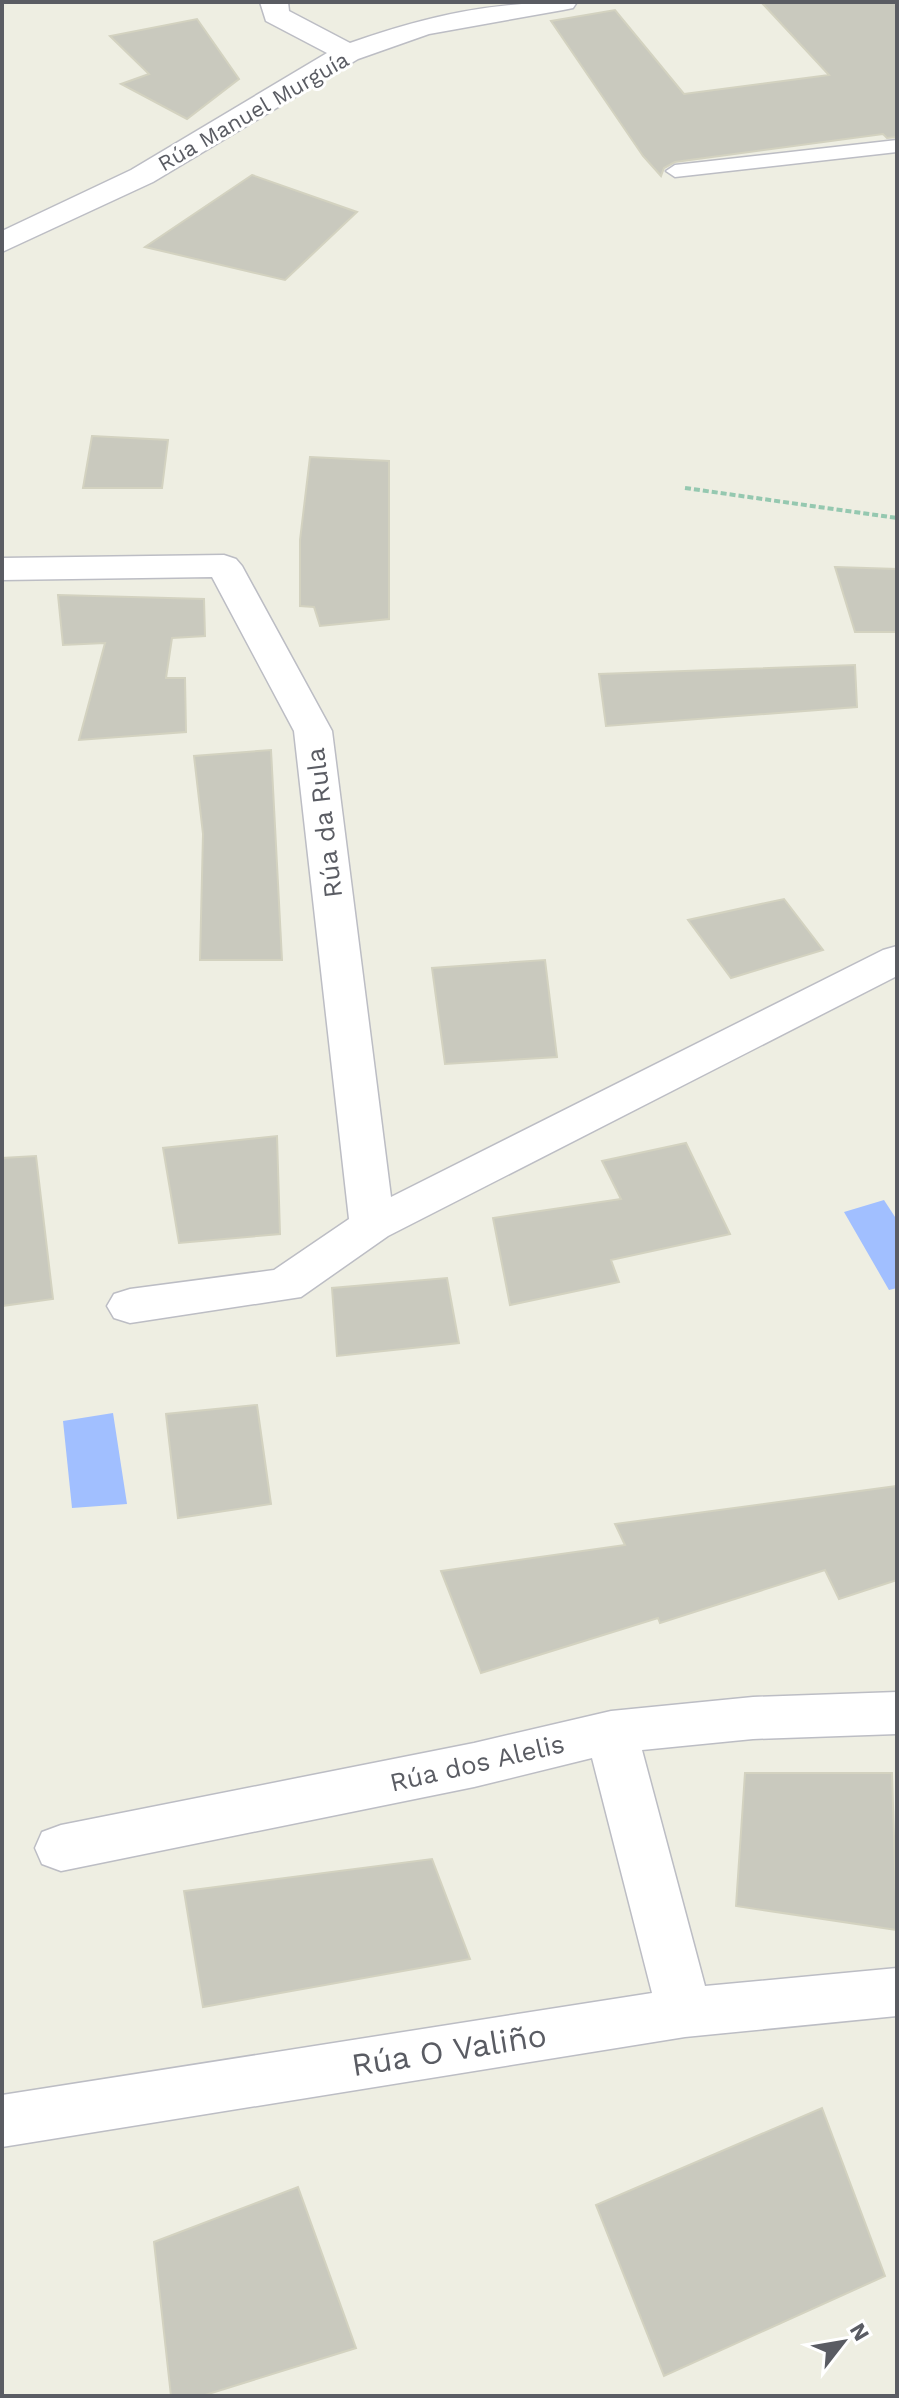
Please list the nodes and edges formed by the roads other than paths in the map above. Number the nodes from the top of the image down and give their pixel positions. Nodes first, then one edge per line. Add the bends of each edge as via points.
1 (274, 2) edge
2 (563, 2) edge
3 (348, 53) junction
4 (897, 146) edge
5 (675, 171) dead end
6 (2, 243) edge
7 (2, 569) edge
8 (897, 959) edge
9 (372, 1225) junction
10 (130, 1306) dead end
11 (897, 1713) edge
12 (611, 1732) junction
13 (61, 1848) dead end
14 (897, 1992) edge
15 (685, 2012) junction
16 (2, 2121) edge

1 - 3 street via 276,15
2 - 3 street, Rúa Manuel Murguía via 423,27
3 - 6 street, Rúa Manuel Murguía via 142,176
4 - 5 lane
7 - 9 street, Rúa da Rula via 224,566 313,731
8 - 9 street
9 - 10 street via 285,1285
11 - 12 street, Rúa dos Alelis via 753,1718
12 - 13 street, Rúa dos Alelis via 474,1765
12 - 15 street
14 - 15 street, Rúa O Valiño
15 - 16 street, Rúa O Valiño

